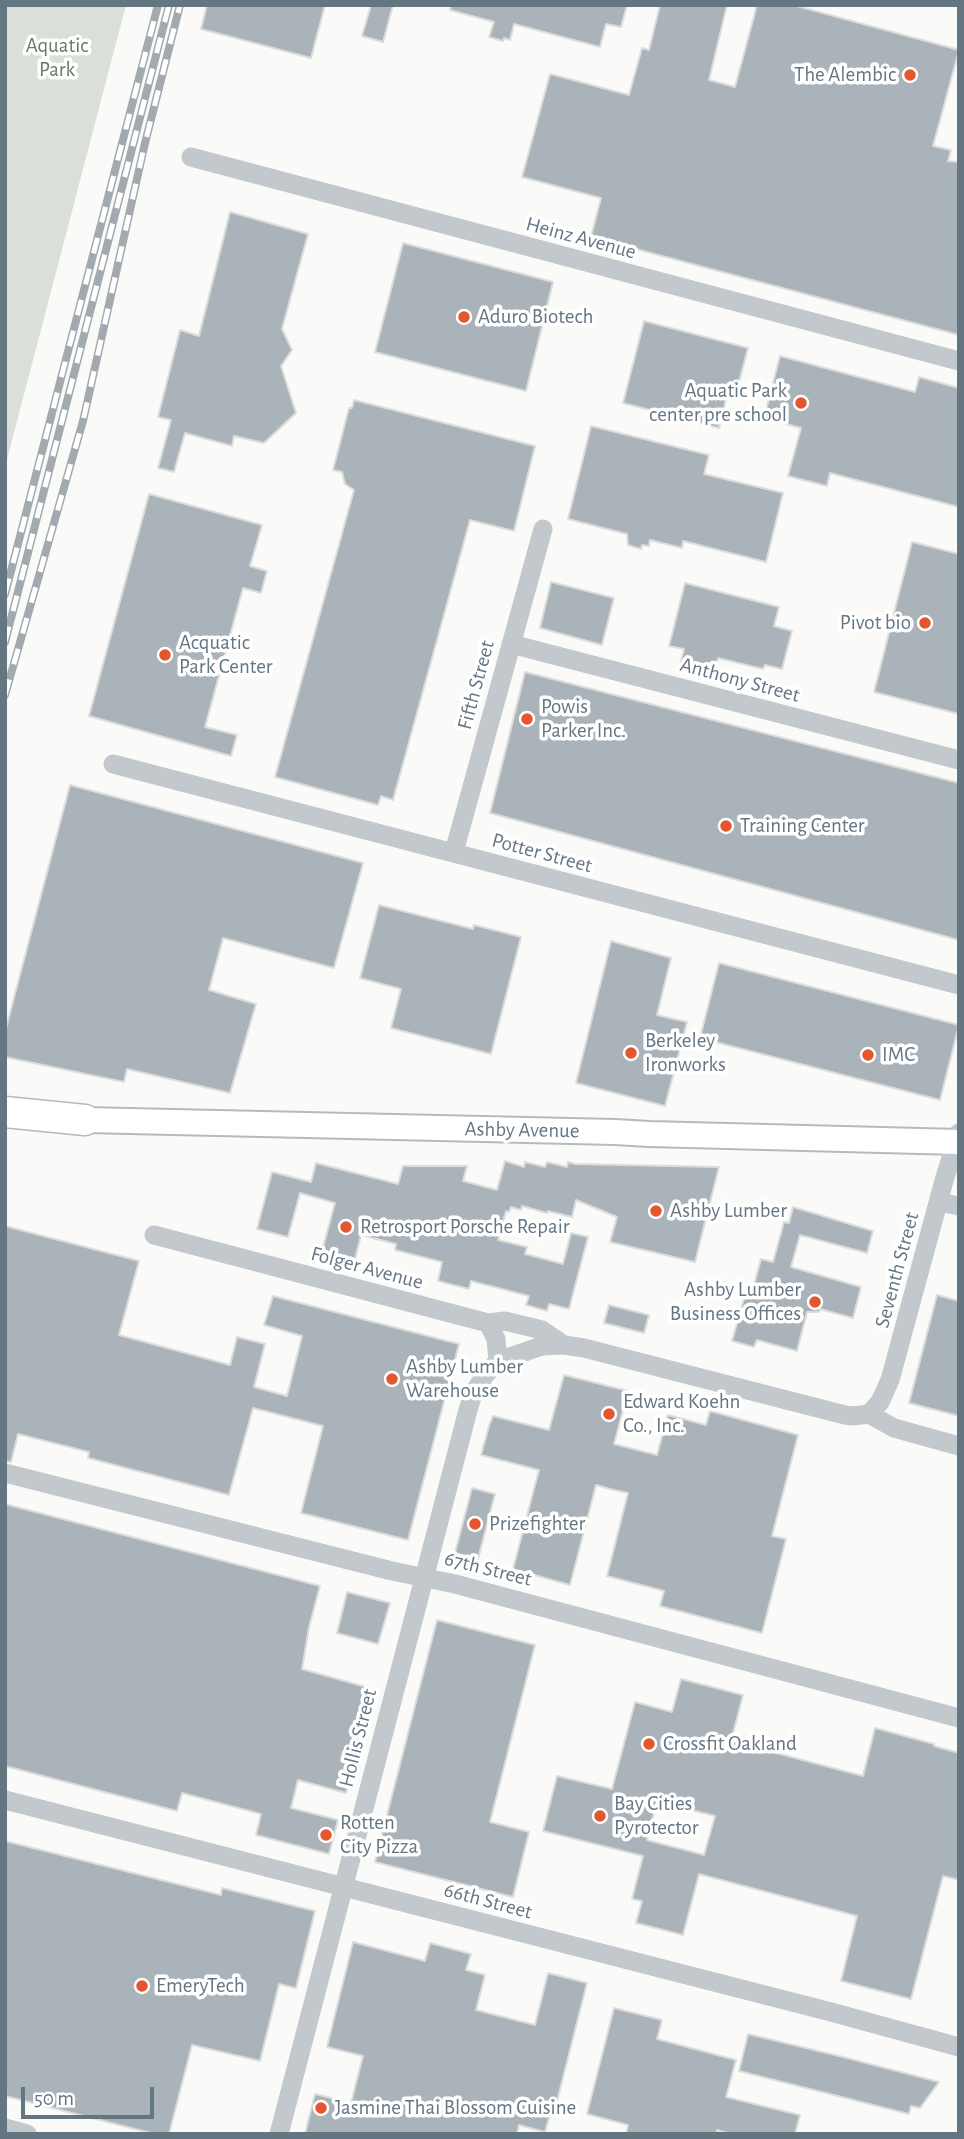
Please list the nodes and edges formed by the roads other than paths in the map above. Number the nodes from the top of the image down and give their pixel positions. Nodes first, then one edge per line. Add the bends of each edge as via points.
1 (191, 157) dead end
2 (959, 361) edge
3 (543, 529) dead end
4 (510, 644) junction
5 (959, 760) edge
6 (113, 764) dead end
7 (454, 852) junction
8 (959, 985) edge
9 (5, 1112) edge
10 (85, 1120) junction
11 (5, 1125) edge
12 (958, 1139) edge
13 (939, 1202) junction
14 (959, 1206) edge
15 (154, 1235) dead end
16 (488, 1323) junction
17 (564, 1346) junction
18 (523, 1351) joint
19 (498, 1361) junction
20 (869, 1414) junction
21 (959, 1446) edge
22 (5, 1473) edge
23 (424, 1577) junction
24 (959, 1717) edge
25 (5, 1800) edge
26 (344, 1887) junction
27 (959, 2047) edge
28 (5, 2128) edge
29 (27, 2134) edge
30 (279, 2134) edge

1 - 2 street, Heinz Avenue
3 - 4 street, Fifth Street
4 - 5 street, Anthony Street
4 - 7 street, Fifth Street
6 - 7 street, Potter Street
7 - 8 street, Potter Street
9 - 10 highway
10 - 11 highway
10 - 12 main road, Ashby Avenue
12 - 13 street, Seventh Street
13 - 14 street
13 - 20 street, Seventh Street via 890,1380
15 - 16 street, Folger Avenue
16 - 17 street, Folger Avenue via 505,1321 542,1330
16 - 19 street via 496,1339
17 - 18 street, Folger Avenue
17 - 20 street, Folger Avenue via 845,1415
18 - 19 street, Hollis Street
19 - 23 street, Hollis Street via 473,1394
20 - 21 street, Folger Avenue via 894,1428
22 - 23 street, 67th Street
23 - 24 street, 67th Street
23 - 26 street, Hollis Street
25 - 26 street, 66th Street
26 - 27 street, 66th Street
26 - 30 street, Hollis Street
28 - 29 street

